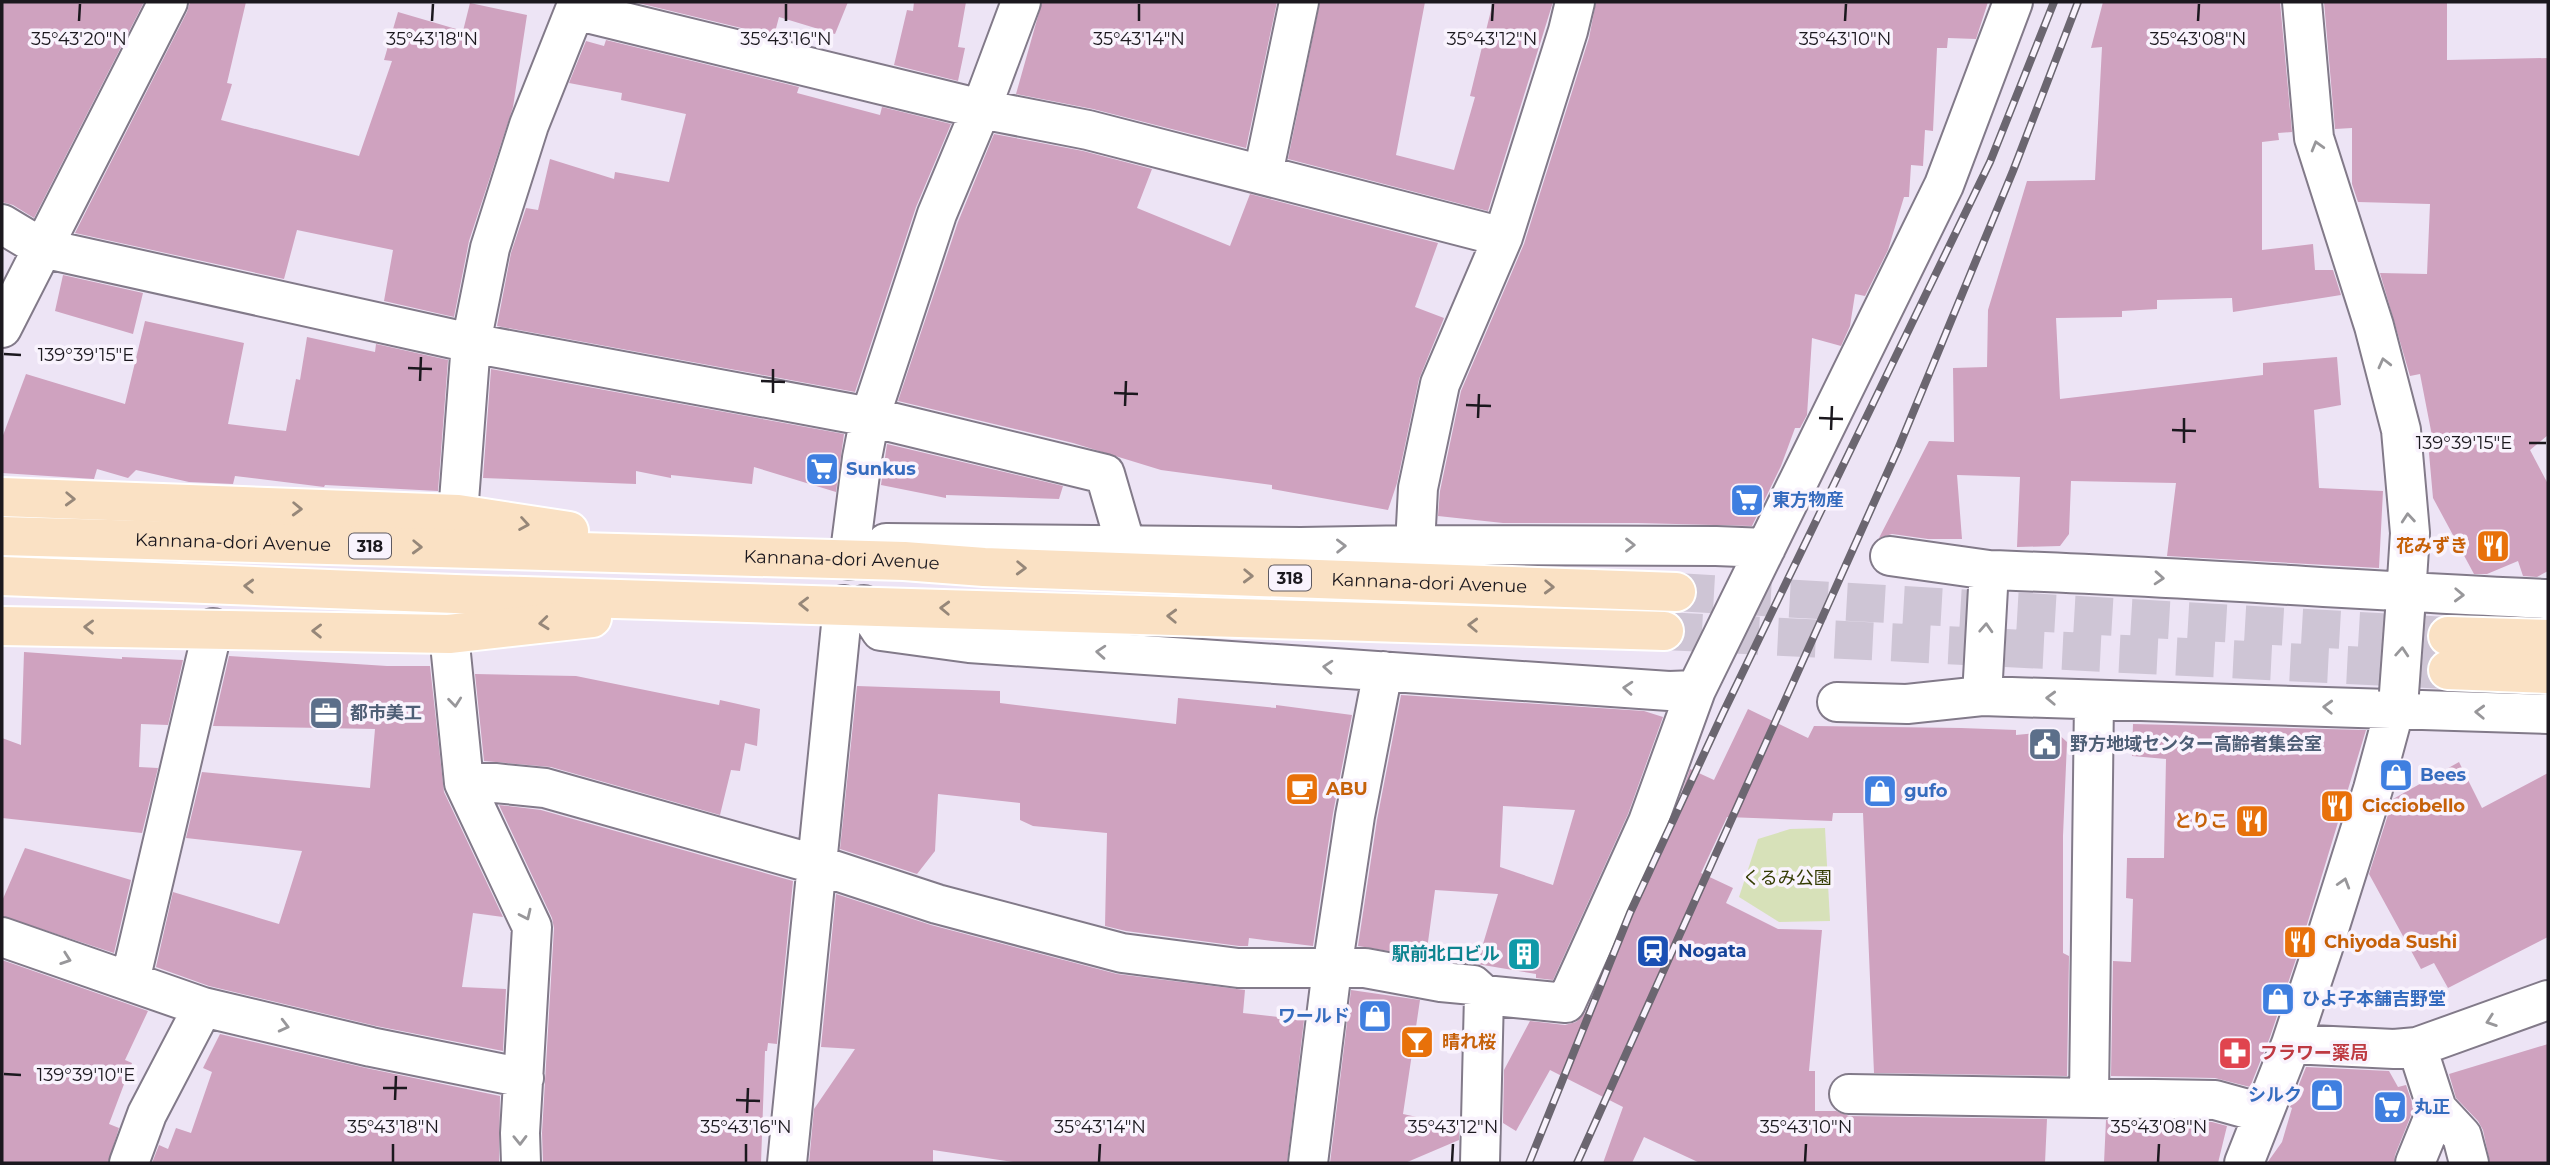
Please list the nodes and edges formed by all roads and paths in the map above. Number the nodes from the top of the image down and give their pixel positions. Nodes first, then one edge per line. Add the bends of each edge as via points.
1 (167, 2) edge
2 (1021, 2) edge
3 (1299, 2) edge
4 (1575, 2) edge
5 (2013, 2) edge
6 (2302, 2) edge
7 (577, 6) edge
8 (981, 109) junction
9 (1264, 174) junction
10 (2, 224) edge
11 (1503, 237) junction
12 (42, 248) junction
13 (2, 328) edge
14 (471, 343) junction
15 (870, 417) junction
16 (2, 497) edge
17 (458, 514) junction
18 (4, 536) edge
19 (1415, 545) junction
20 (1126, 546) junction
21 (1766, 548) junction
22 (1890, 556) dead end
23 (734, 557) junction
24 (860, 561) junction
25 (1989, 570) junction
26 (6, 577) edge
27 (1676, 592) tunnel mouth
28 (2548, 599) edge
29 (2404, 602) junction
30 (734, 603) junction
31 (854, 605) junction
32 (213, 628) junction
33 (1664, 631) tunnel mouth
34 (6, 634) edge
35 (449, 634) junction
36 (2548, 639) edge
37 (1383, 671) junction
38 (2548, 674) edge
39 (1696, 690) junction
40 (1982, 696) junction
41 (2094, 700) junction
42 (2398, 701) junction
43 (1837, 702) dead end
44 (2548, 714) edge
45 (464, 783) junction
46 (818, 865) junction
47 (2, 937) edge
48 (1332, 969) junction
49 (130, 981) junction
50 (1484, 995) junction
51 (2548, 1000) edge
52 (203, 1007) junction
53 (2291, 1044) junction
54 (2417, 1046) junction
55 (524, 1078) junction
56 (1849, 1094) dead end
57 (2089, 1098) junction
58 (2437, 1110) junction
59 (2262, 1113) junction
60 (129, 1163) edge
61 (521, 1163) edge
62 (787, 1163) edge
63 (1308, 1163) edge
64 (1480, 1163) edge
65 (2244, 1163) edge
66 (2415, 1163) edge
67 (2469, 1163) edge

1 - 12 street
2 - 8 street
3 - 9 street
4 - 11 street
5 - 21 street via 1944,184
29 -> 6 street via 2410,533 2401,430 2374,326 2314,138
7 - 8 street
7 - 14 street via 529,125 490,248
8 - 9 street
8 - 15 street via 937,214
9 - 11 street
10 - 12 street
11 - 19 street via 1440,384 1418,488
12 - 13 street
12 - 14 street
14 - 15 street
14 - 17 street
15 - 20 street via 1105,474
15 - 24 street via 862,458
16 -> 17 main road
17 -> 23 main road
18 -> 23 main road, Kannana-dori Avenue / 318
20 -> 19 street
19 -> 21 street
20 - 24 street via 886,543
21 - 39 street
22 - 25 street
23 - 24 main road, Kannana-dori Avenue / 318
24 -> 27 main road, Kannana-dori Avenue / 318
25 -> 29 street via 2087,573
40 -> 25 street
30 -> 26 main road
29 -> 28 street
42 -> 29 street, bridge
31 -> 30 main road
30 -> 35 main road
33 -> 31 main road
37 -> 31 street via 969,643 881,631
31 - 46 street
32 -> 34 main road
35 -> 32 main road
32 - 49 street
35 -> 45 street
36 - 38 main road via 2448,653
39 -> 37 street
37 - 48 street
39 - 50 street via 1648,822 1566,1003
41 -> 40 street
40 - 43 street via 1907,704
42 -> 41 street
41 - 57 street
44 -> 42 street
53 -> 42 street
45 - 46 street via 545,788
45 -> 55 street via 532,927
46 - 48 street via 937,904 1122,953 1238,968
46 - 62 street
47 -> 49 street
48 - 50 street via 1365,968 1473,985
48 - 63 street
49 - 52 street
50 - 64 street
51 -> 54 street
52 -> 55 street
52 - 60 street via 147,1115
53 - 54 street
53 - 59 street
54 - 58 street
55 -> 61 street
56 - 57 street
57 - 59 street via 2215,1100
58 - 66 street
58 - 67 street via 2462,1136
59 - 65 street

